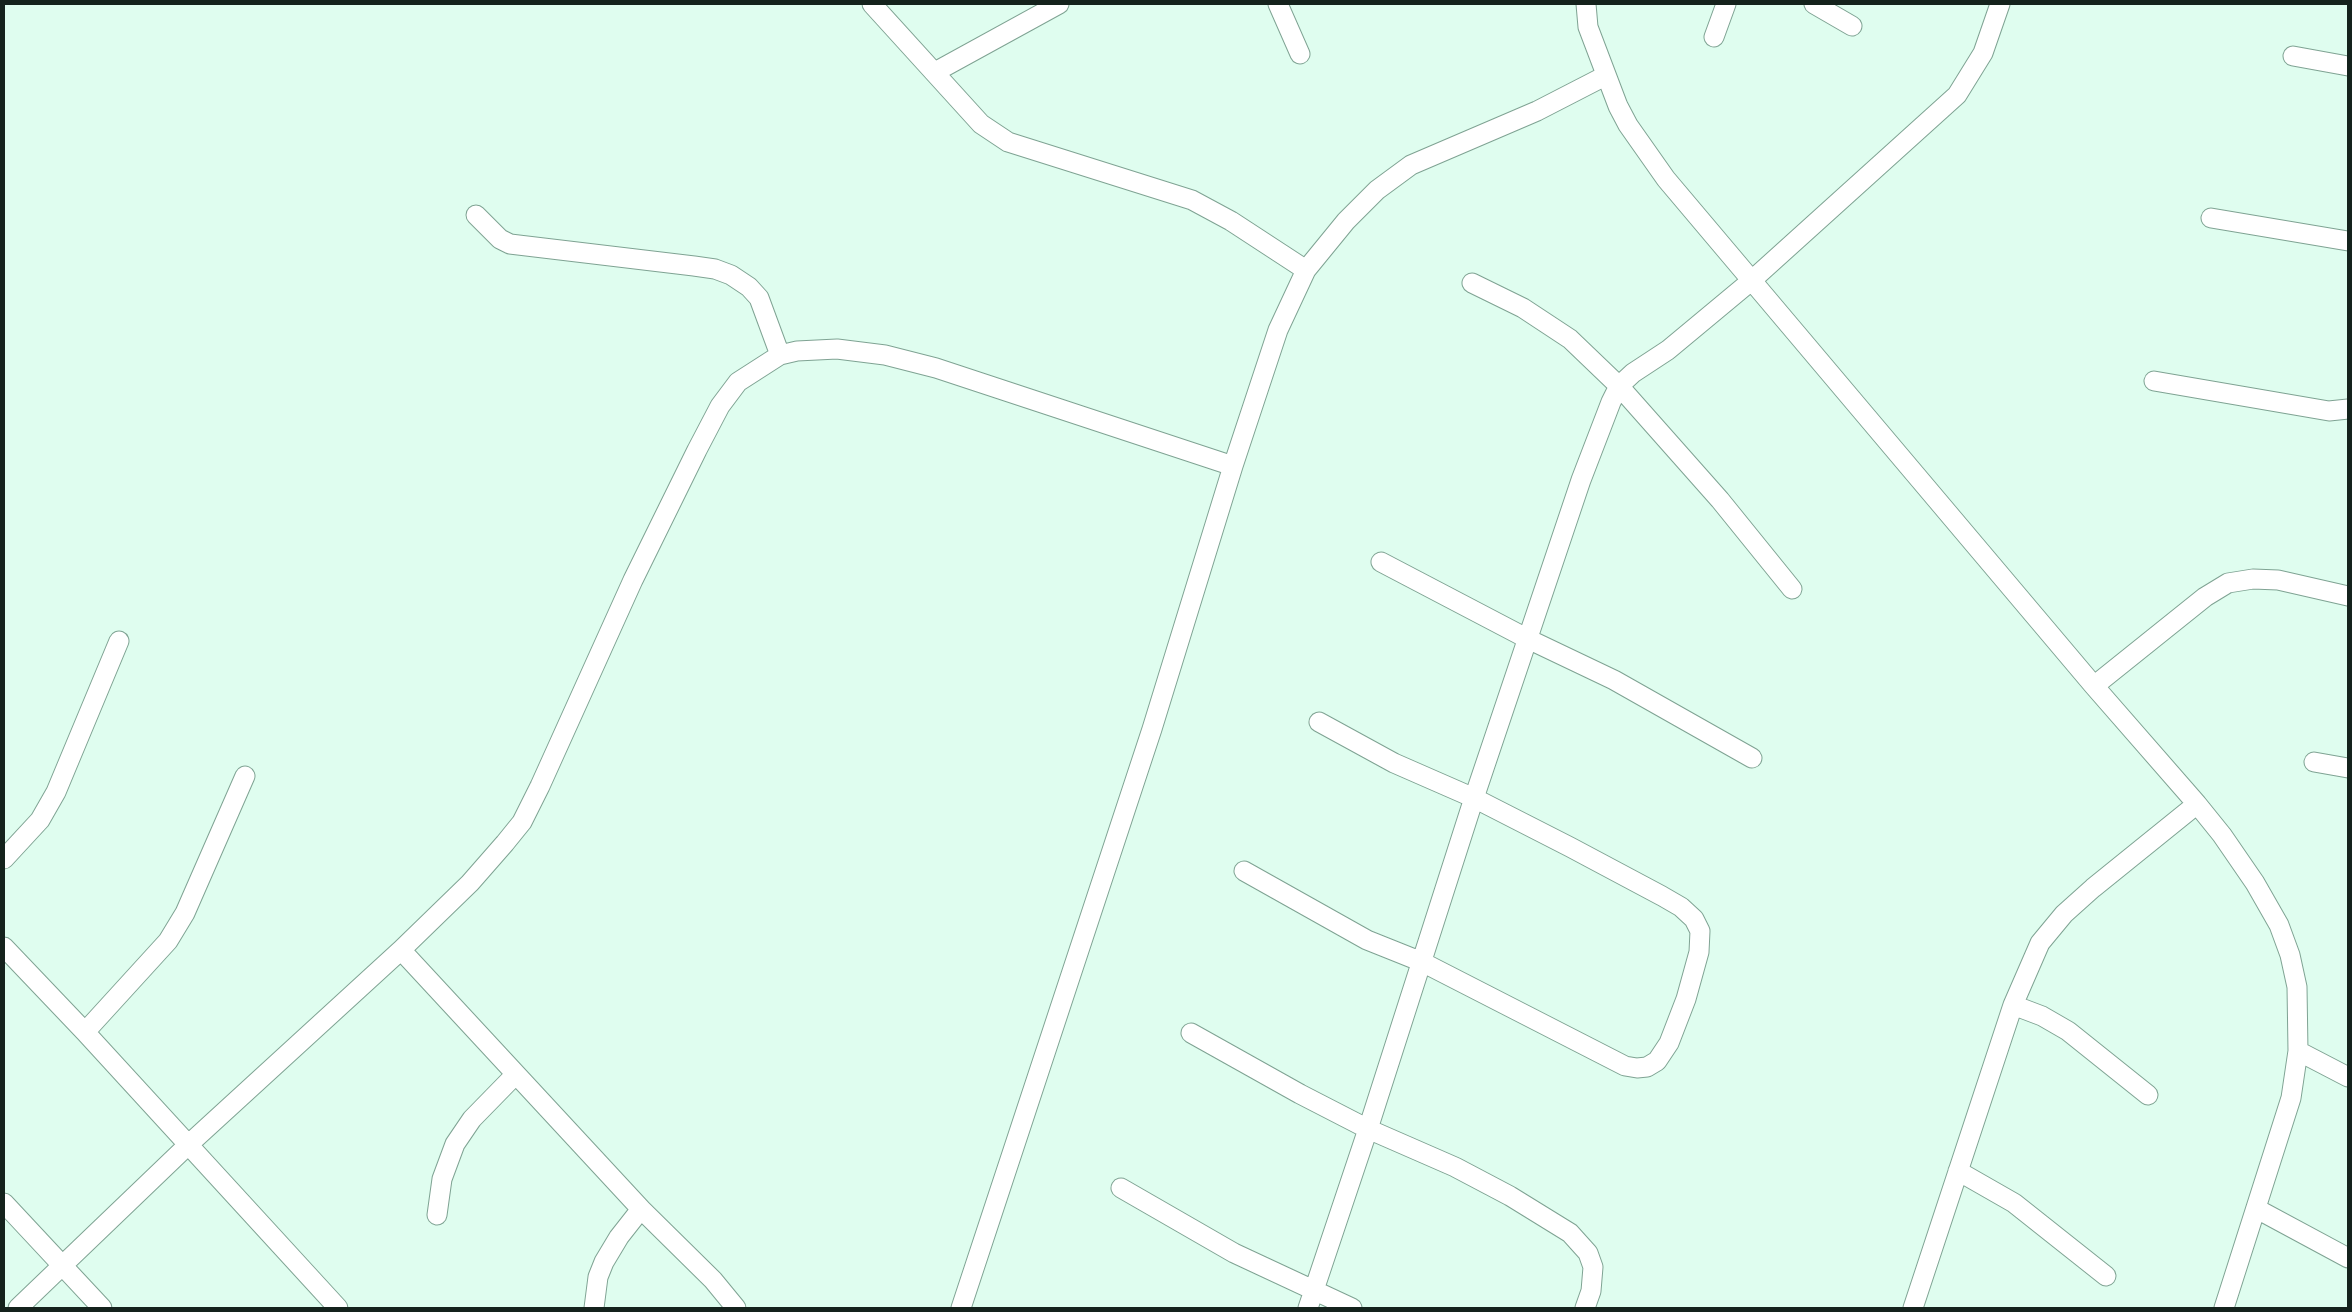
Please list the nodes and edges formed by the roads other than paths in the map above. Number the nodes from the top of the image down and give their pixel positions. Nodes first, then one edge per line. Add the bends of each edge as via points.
1 (872, 4) edge
2 (1059, 4) edge
3 (1278, 4) edge
4 (1586, 4) edge
5 (1726, 4) edge
6 (1814, 4) edge
7 (2000, 4) edge
8 (1852, 26) dead end
9 (1714, 37) dead end
10 (1300, 54) dead end
11 (2293, 56) dead end
12 (2348, 66) edge
13 (935, 72) junction
14 (1605, 76) junction
15 (476, 215) dead end
16 (2211, 218) dead end
17 (2348, 242) edge
18 (1306, 270) junction
19 (1751, 281) junction
20 (1472, 283) dead end
21 (780, 355) junction
22 (2154, 381) dead end
23 (1619, 386) junction
24 (2348, 409) edge
25 (1233, 466) junction
26 (1381, 562) dead end
27 (1792, 589) dead end
28 (2348, 596) edge
29 (1528, 638) junction
30 (119, 641) dead end
31 (2094, 686) junction
32 (1319, 722) dead end
33 (1752, 758) dead end
34 (2314, 762) dead end
35 (2348, 768) edge
36 (245, 776) dead end
37 (1474, 798) junction
38 (2197, 804) junction
39 (4, 859) edge
40 (1244, 871) dead end
41 (4, 947) edge
42 (401, 950) junction
43 (1422, 962) junction
44 (2013, 1005) junction
45 (85, 1032) junction
46 (1191, 1034) dead end
47 (2298, 1051) junction
48 (516, 1074) junction
49 (2348, 1077) edge
50 (2148, 1095) dead end
51 (1368, 1128) junction
52 (188, 1145) junction
53 (1958, 1171) junction
54 (1121, 1188) dead end
55 (4, 1203) edge
56 (641, 1209) junction
57 (2257, 1209) junction
58 (437, 1215) dead end
59 (2348, 1258) edge
60 (63, 1265) junction
61 (2106, 1276) dead end
62 (1313, 1290) junction
63 (18, 1308) edge
64 (102, 1308) edge
65 (338, 1308) edge
66 (594, 1308) edge
67 (736, 1308) edge
68 (961, 1308) edge
69 (1308, 1308) edge
70 (1352, 1308) edge
71 (1585, 1308) edge
72 (1913, 1308) edge
73 (2224, 1308) edge

1 - 13 street
2 - 13 street
3 - 10 street
4 - 14 street via 1588,27
5 - 9 street
6 - 8 street
7 - 19 street via 1983,53 1957,95
11 - 12 street
13 - 18 street via 981,124 1008,142 1192,200 1231,221
14 - 18 street via 1537,111 1411,165 1371,196 1346,221
14 - 19 street via 1628,125 1660,171
15 - 21 street via 510,244 715,269 731,276 759,298
16 - 17 street
18 - 25 street via 1278,330
19 - 23 street
19 - 31 street
20 - 23 street via 1523,308 1570,339
21 - 25 street via 837,349 885,355 936,368
21 - 42 street via 738,382 720,406 633,580 522,822 470,883
22 - 24 street via 2329,411
23 - 27 street via 1720,500
23 - 29 street via 1581,480
25 - 68 street via 1152,729
26 - 29 street
28 - 31 street via 2278,580 2253,579 2228,584 2205,597
29 - 33 street via 1614,680
29 - 37 street
30 - 39 street via 56,792 40,820
31 - 38 street
32 - 37 street via 1394,763
34 - 35 street
36 - 45 street via 185,913 168,941
37 - 43 street
37 - 43 street via 1662,896 1694,919 1700,931 1700,942 1686,999 1669,1043 1657,1061 1637,1068 1610,1060
38 - 44 street via 2064,914 2040,943
38 - 47 street via 2255,883 2278,925 2290,955 2297,987
40 - 43 street via 1367,940
41 - 45 street
42 - 48 street
42 - 52 street
43 - 51 street
44 - 50 street via 2068,1030
44 - 53 street
45 - 52 street
46 - 51 street
47 - 49 street
47 - 57 street via 2291,1098
48 - 56 street
48 - 58 street via 472,1119 455,1144 442,1179
51 - 62 street
51 - 71 street via 1456,1167 1570,1233 1588,1253 1593,1267 1591,1291
52 - 60 street
52 - 65 street
53 - 61 street via 2014,1203
53 - 72 street
54 - 62 street via 1234,1252
55 - 60 street
56 - 66 street via 604,1262 598,1276
56 - 67 street via 713,1280
57 - 59 street
57 - 73 street
60 - 63 street
60 - 64 street
62 - 69 street
62 - 70 street

